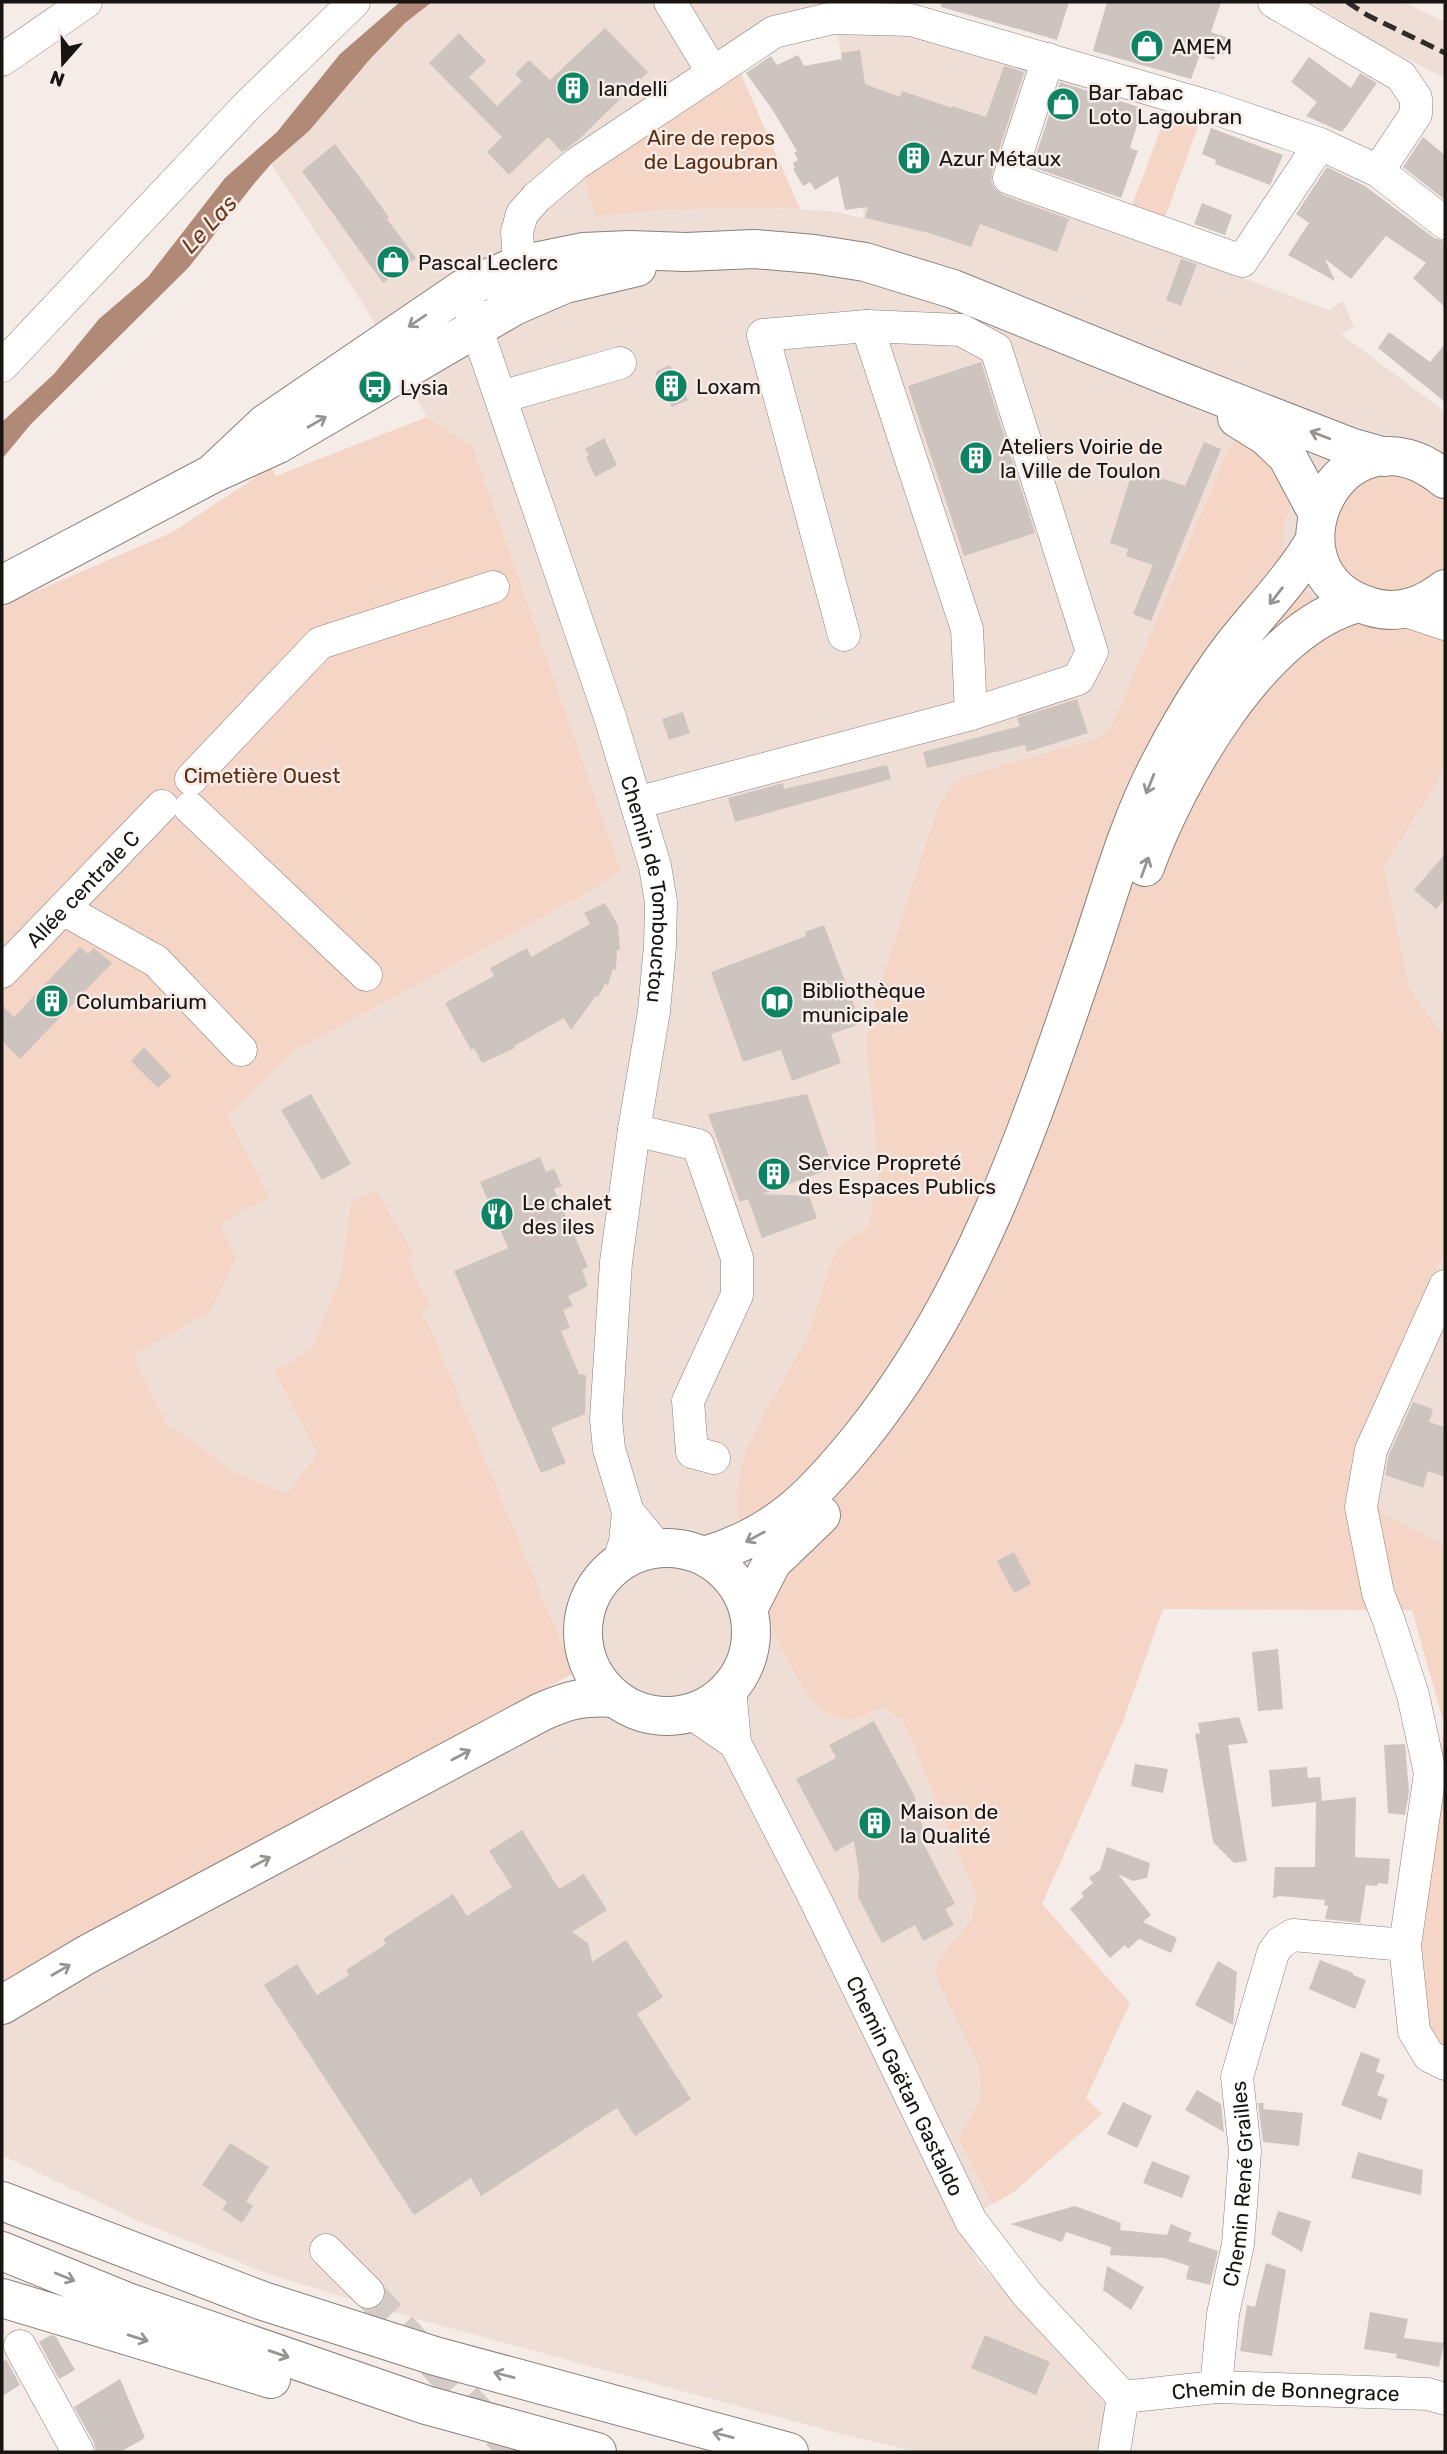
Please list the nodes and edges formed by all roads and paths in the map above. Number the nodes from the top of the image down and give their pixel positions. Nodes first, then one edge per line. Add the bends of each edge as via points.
1 (86, 2) edge
2 (354, 2) edge
3 (670, 2) edge
4 (1274, 2) edge
5 (863, 10) edge
6 (1048, 59) junction
7 (2, 60) edge
8 (713, 73) junction
9 (1320, 144) junction
10 (1378, 172) junction
11 (1445, 223) edge
12 (532, 279) junction
13 (463, 289) junction
14 (867, 326) junction
15 (477, 327) junction
16 (620, 363) dead end
17 (2, 366) edge
18 (1173, 378) junction
19 (501, 397) junction
20 (1385, 457) junction
21 (212, 474) junction
22 (1445, 479) edge
23 (1316, 526) junction
24 (2, 585) edge
25 (493, 587) dead end
26 (1445, 589) edge
27 (1359, 603) junction
28 (1403, 610) junction
29 (1445, 624) edge
30 (844, 635) dead end
31 (971, 714) junction
32 (181, 798) junction
33 (636, 803) junction
34 (63, 909) junction
35 (2, 972) edge
36 (366, 975) dead end
37 (242, 1050) dead end
38 (634, 1130) junction
39 (1445, 1286) edge
40 (714, 1458) dead end
41 (628, 1512) junction
42 (658, 1548) junction
43 (704, 1556) junction
44 (618, 1563) junction
45 (748, 1609) junction
46 (730, 1688) junction
47 (614, 1698) junction
48 (691, 1713) junction
49 (735, 1743) junction
50 (1405, 1945) junction
51 (2, 2005) edge
52 (1445, 2064) edge
53 (2, 2175) edge
54 (2, 2201) edge
55 (326, 2250) dead end
56 (2, 2251) edge
57 (368, 2292) tunnel mouth
58 (2, 2298) edge
59 (263, 2301) junction
60 (20, 2346) dead end
61 (1216, 2387) junction
62 (1123, 2396) junction
63 (1445, 2399) edge
64 (78, 2452) edge
65 (538, 2452) edge
66 (597, 2452) edge
67 (789, 2452) edge
68 (1114, 2452) edge

1 - 7 street
2 - 17 street via 247,106
3 - 8 street
4 - 10 street via 1401,76 1416,98 1416,114
5 - 6 street
5 - 8 street via 774,32
6 - 9 street via 1166,92
6 - 9 street via 1009,178 1242,261
8 - 12 street via 576,164 522,214 517,233
9 - 10 street
10 - 11 street
12 - 13 main road
12 - 15 main road via 514,306
12 - 18 main road via 583,252 754,249 814,254 865,262 953,289
13 - 15 street, Chemin de Tombouctou
13 -> 21 main road via 265,424
14 - 30 street via 763,335
14 - 31 street via 967,629
14 - 31 street via 961,330 996,349 1092,652 1078,679
15 - 19 street, Chemin de Tombouctou
21 -> 15 main road via 278,444
16 - 19 street
20 -> 18 main road
18 - 23 main road via 1266,436 1287,456
19 - 33 street, Chemin de Tombouctou
20 - 22 main road via 1408,458
20 - 23 main road via 1366,461 1336,480 1324,495
21 - 24 main road
23 - 27 main road via 1319,560 1328,577
23 -> 43 main road via 1302,562 1229,651 1158,767 1019,1148 987,1229 952,1298 884,1408 812,1493 783,1520 752,1539
25 - 32 street, Allée centrale C via 320,643
26 - 28 main road
27 - 28 main road via 1380,610
45 -> 27 main road via 772,1562 854,1484 897,1427 973,1308 1043,1153 1152,847 1212,734 1258,674 1295,637 1320,618
28 - 29 street
31 - 33 street
32 - 34 street, Allée centrale C
32 - 36 street
33 - 38 street, Chemin de Tombouctou via 661,902 654,1011
34 - 35 street, Allée centrale C
34 - 37 street via 156,961
38 - 40 street via 698,1145 737,1258 737,1295 688,1401 692,1452
38 - 41 street, Chemin de Tombouctou via 617,1262 606,1419 609,1449
39 - 50 street via 1371,1450 1361,1507 1378,1593 1413,1695 1430,1773
41 - 42 street, Chemin de Tombouctou
41 - 44 street, Chemin de Tombouctou
42 - 43 main road
42 - 44 main road
43 - 45 main road via 739,1588
44 - 47 main road via 593,1591 582,1629 590,1667
45 - 46 main road via 749,1651
46 - 48 main road
46 - 49 street, Chemin Gaëtan Gastaldo
47 - 48 main road via 651,1715
51 -> 47 main road via 86,1955 541,1712 588,1696
48 - 49 street, Chemin Gaëtan Gastaldo
49 - 62 street, Chemin Gaëtan Gastaldo via 971,2221 1027,2294
50 - 52 street via 1414,2031 1429,2056
50 - 61 street, Chemin René Grailles via 1293,1935 1273,1952 1237,2077 1245,2151 1238,2244 1223,2314
53 - 59 main road
54 - 59 main road
55 - 57 street
56 -> 66 main road via 130,2304 426,2405
58 -> 65 main road via 470,2441
67 -> 59 main road via 435,2356
60 - 64 street
61 - 62 street, Chemin de Bonnegrace
61 - 63 street, Chemin de Bonnegrace via 1429,2394
62 - 68 street

